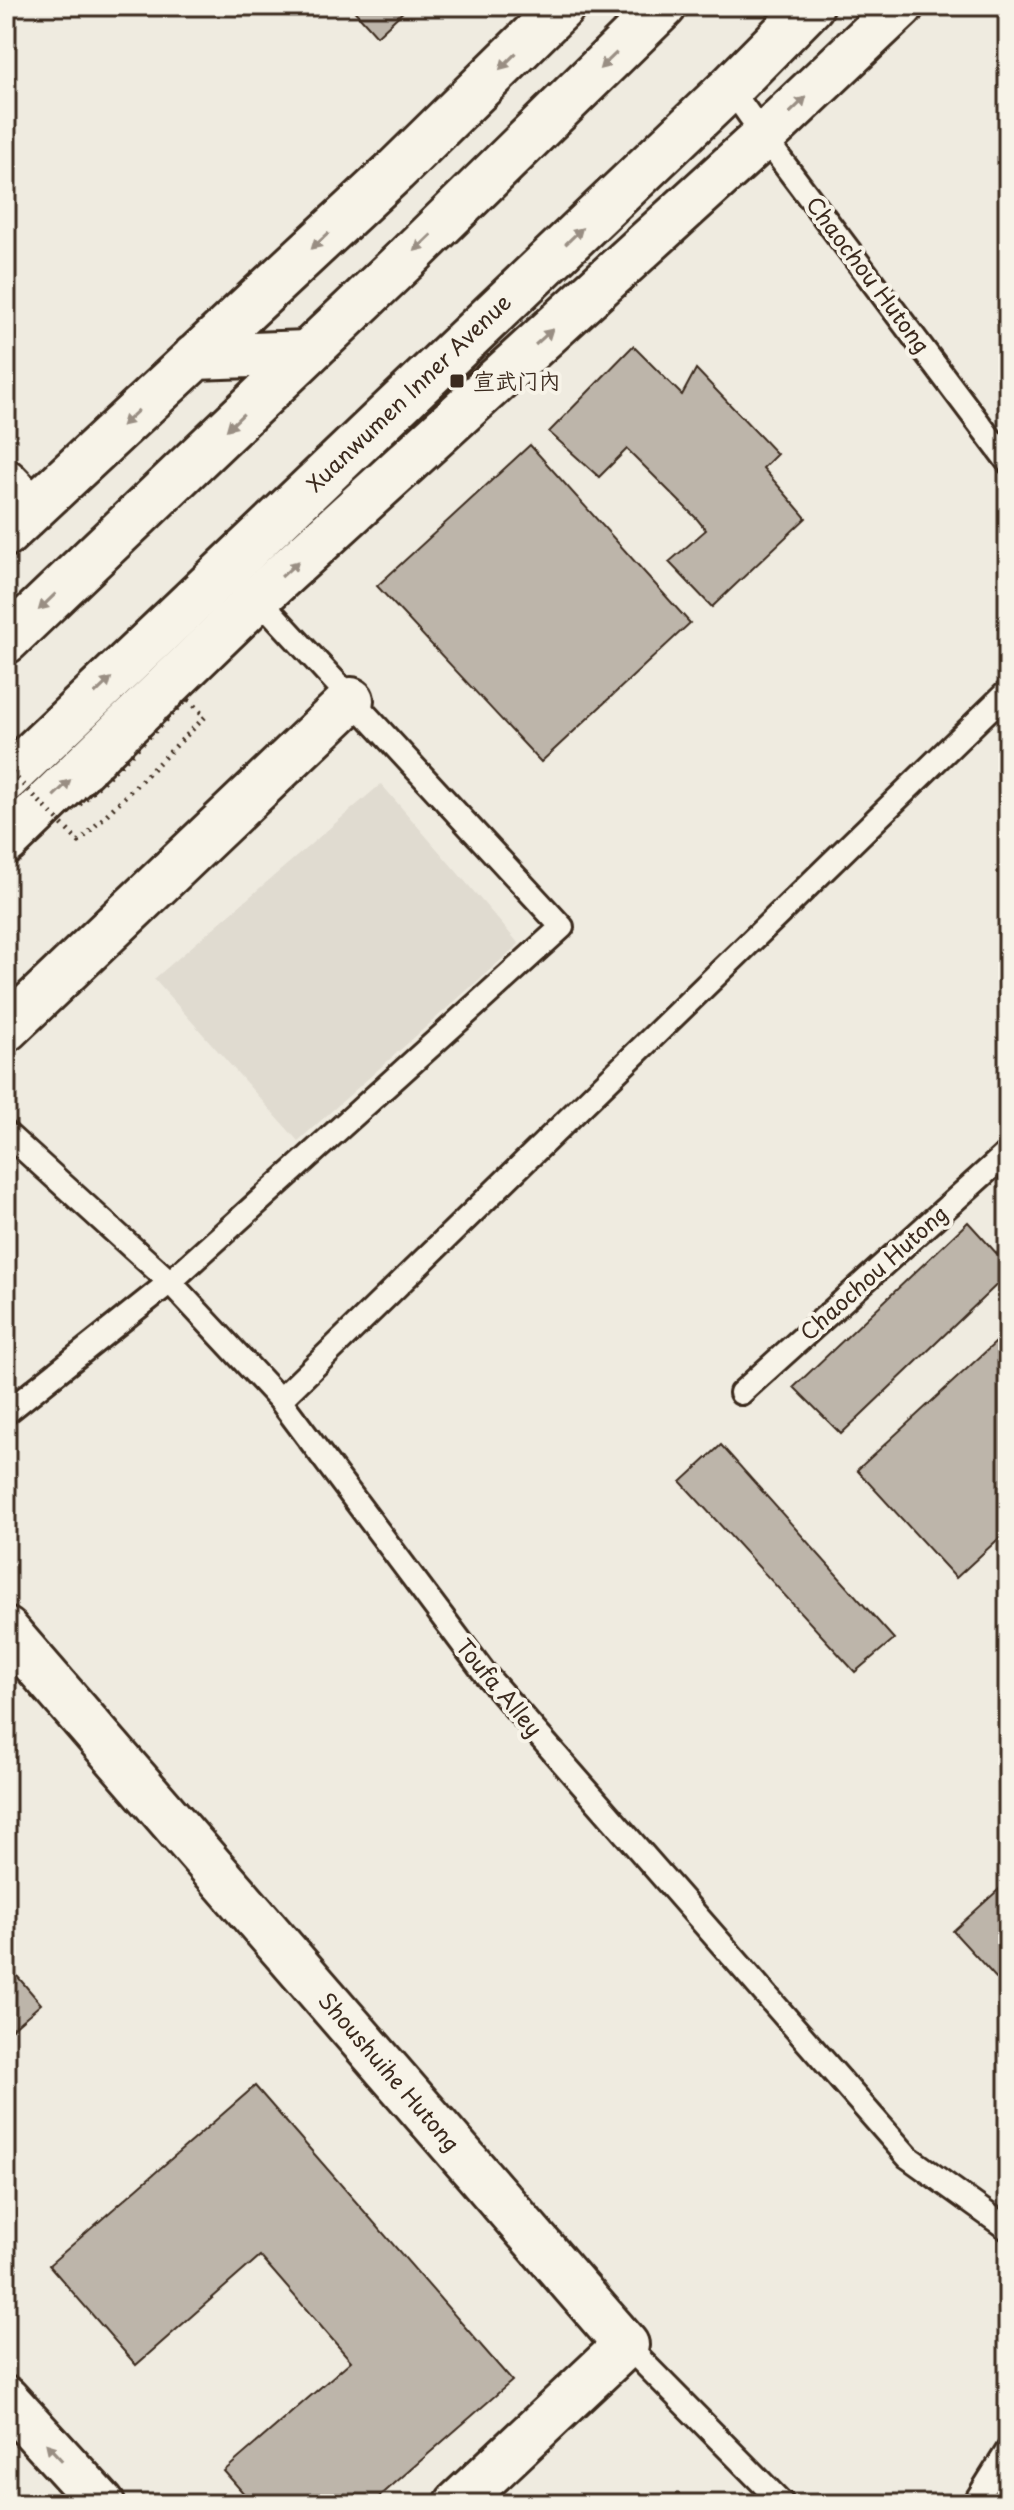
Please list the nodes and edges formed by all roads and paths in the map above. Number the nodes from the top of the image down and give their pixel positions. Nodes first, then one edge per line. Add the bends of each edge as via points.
1 (563, 6) edge
2 (664, 6) edge
3 (811, 6) edge
4 (901, 6) edge
5 (730, 88) junction
6 (764, 136) junction
7 (307, 353) junction
8 (195, 357) junction
9 (1008, 462) edge
10 (15, 508) edge
11 (258, 598) junction
12 (6, 641) edge
13 (1008, 691) edge
14 (351, 700) junction
15 (6, 767) edge
16 (6, 779) edge
17 (76, 808) dead end
18 (6, 842) edge
19 (6, 1029) edge
20 (6, 1133) edge
21 (1008, 1152) edge
22 (170, 1282) junction
23 (741, 1393) dead end
24 (280, 1400) junction
25 (6, 1413) edge
26 (6, 1630) edge
27 (1008, 2229) edge
28 (626, 2345) junction
29 (6, 2399) edge
30 (1008, 2450) edge
31 (102, 2504) edge
32 (457, 2504) edge
33 (783, 2504) edge
34 (974, 2504) edge

1 -> 8 street
2 -> 7 street
3 - 5 street, Xuanwumen Inner Avenue
6 -> 4 street
5 - 6 lane, Chaochou Hutong
16 -> 5 street, Xuanwumen Inner Avenue
6 - 9 lane, Chaochou Hutong
11 -> 6 street
7 - 8 street
7 -> 12 street
8 -> 10 street
11 - 14 lane
18 -> 11 street
13 - 24 lane
14 - 19 street
14 - 22 lane via 562,927
15 - 17 path, bridge via 79,842 205,717 188,699
20 - 22 lane, Toufa Alley
21 - 23 lane, Chaochou Hutong
22 - 24 lane, Toufa Alley
22 - 25 lane
24 - 27 lane, Toufa Alley via 486,1675 908,2157
26 - 28 street, Shoushuihe Hutong
28 - 32 street
28 - 33 lane, Shoushuihe Hutong
31 -> 29 street
30 - 34 lane

